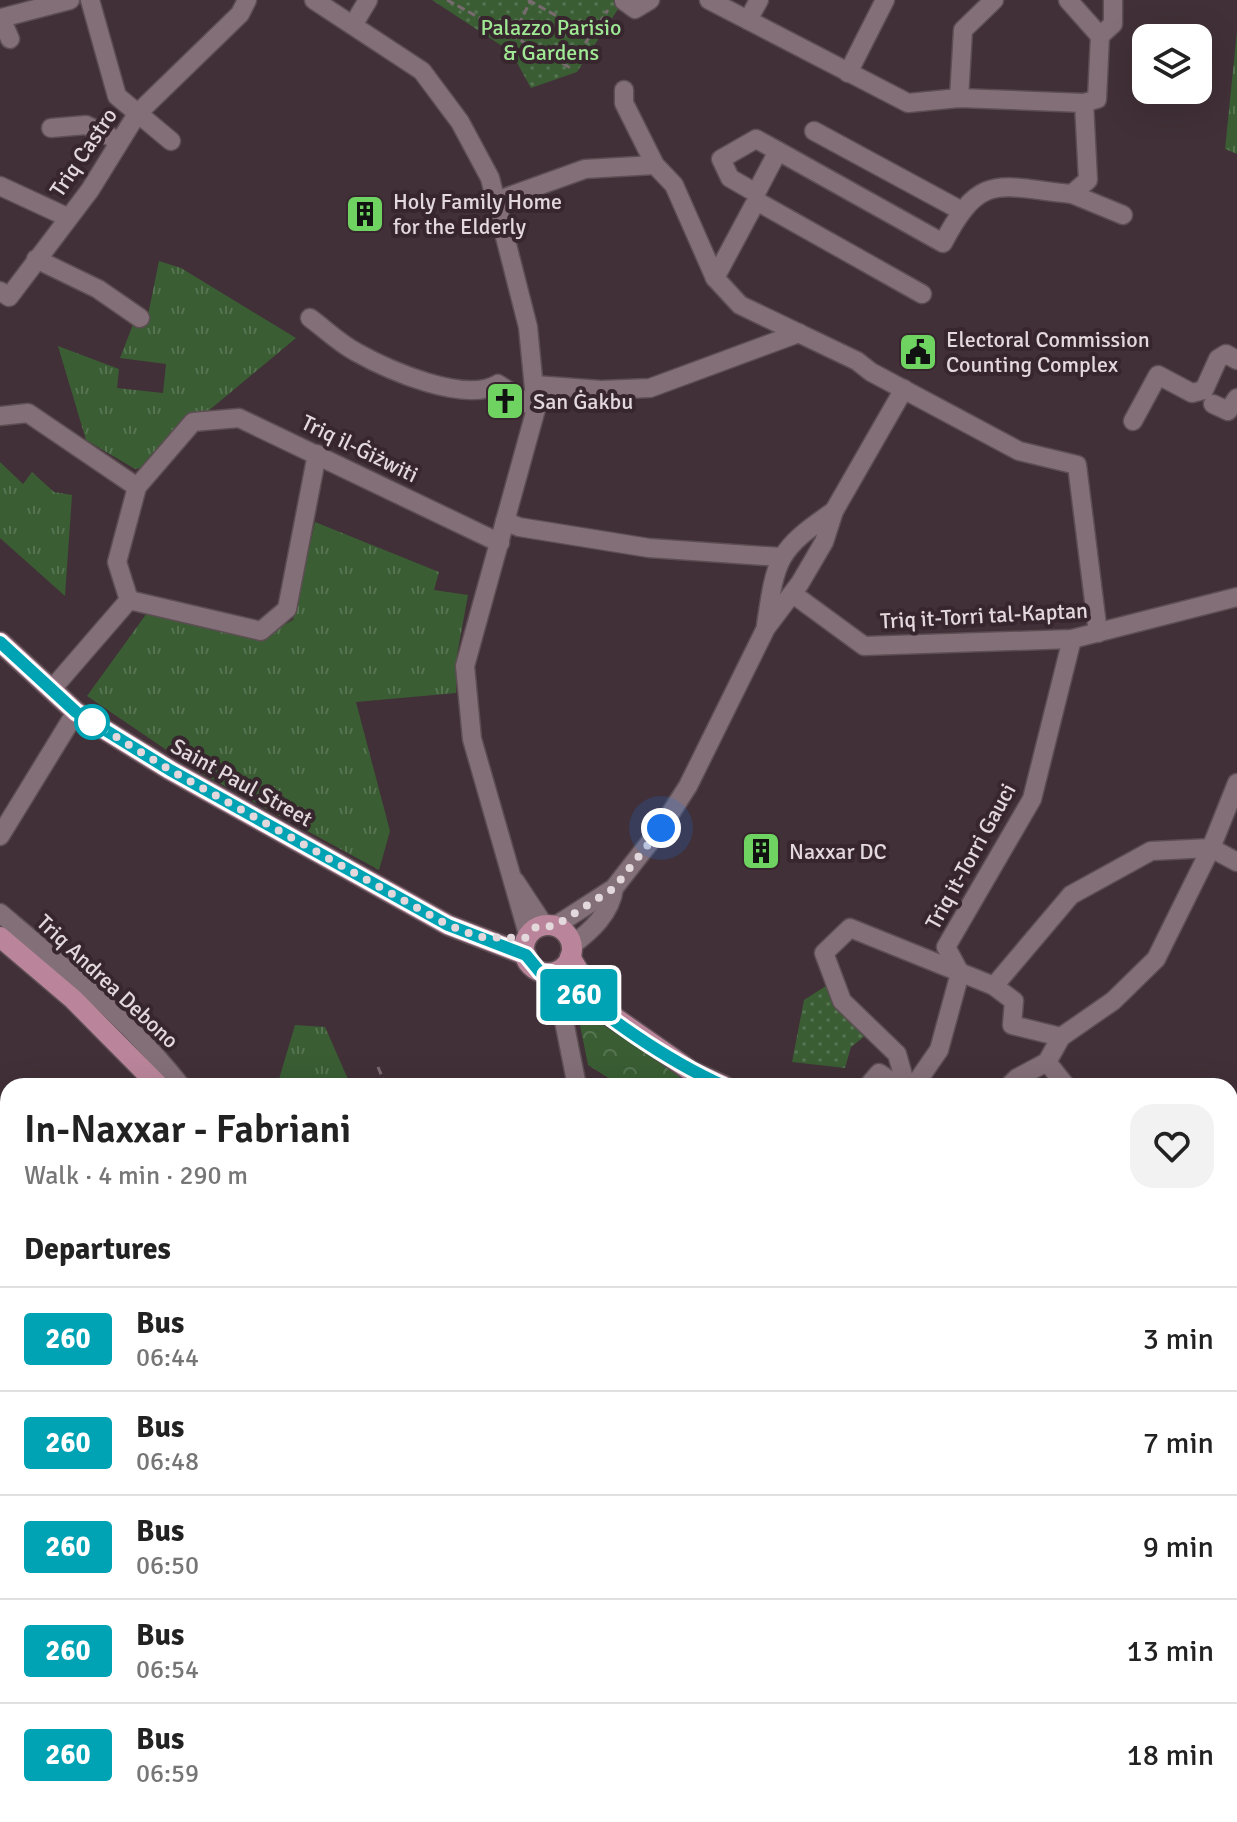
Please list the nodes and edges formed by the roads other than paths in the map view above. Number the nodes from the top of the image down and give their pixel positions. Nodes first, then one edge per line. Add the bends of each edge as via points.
1 (70, 0) edge
2 (90, 0) edge
3 (247, 0) edge
4 (314, 0) edge
5 (368, 0) edge
6 (650, 0) edge
7 (709, 0) edge
8 (759, 0) edge
9 (885, 0) edge
10 (994, 0) edge
11 (1068, 0) edge
12 (1113, 0) edge
13 (624, 1) edge
14 (748, 20) junction
15 (353, 25) junction
16 (1100, 36) junction
17 (10, 39) dead end
18 (848, 73) junction
19 (624, 90) dead end
20 (959, 98) junction
21 (1084, 103) junction
22 (137, 114) junction
23 (51, 128) dead end
24 (814, 131) dead end
25 (171, 141) dead end
26 (118, 145) junction
27 (778, 151) dead end
28 (655, 165) junction
29 (0, 186) edge
30 (1072, 194) junction
31 (496, 201) junction
32 (960, 210) junction
33 (1123, 215) dead end
34 (67, 217) junction
35 (36, 259) junction
36 (715, 278) junction
37 (0, 291) edge
38 (922, 294) dead end
39 (140, 318) dead end
40 (310, 318) dead end
41 (799, 333) junction
42 (1237, 360) edge
43 (535, 385) junction
44 (904, 389) junction
45 (1237, 398) edge
46 (1213, 404) dead end
47 (536, 409) junction
48 (0, 416) edge
49 (1133, 421) dead end
50 (317, 454) junction
51 (137, 487) junction
52 (834, 511) junction
53 (505, 521) junction
54 (500, 543) junction
55 (780, 557) junction
56 (793, 594) junction
57 (1237, 597) edge
58 (129, 600) junction
59 (766, 628) junction
60 (1098, 633) junction
61 (1072, 639) junction
62 (2, 650) edge
63 (52, 689) junction
64 (76, 712) junction
65 (1237, 783) edge
66 (0, 836) edge
67 (1211, 848) junction
68 (1237, 862) edge
69 (614, 888) junction
70 (0, 913) edge
71 (536, 936) junction
72 (0, 937) edge
73 (570, 952) junction
74 (960, 973) junction
75 (548, 974) junction
76 (994, 986) junction
77 (605, 1015) junction
78 (1061, 1037) junction
79 (1047, 1062) junction
80 (151, 1078) edge
81 (174, 1078) edge
82 (575, 1078) edge
83 (706, 1078) edge
84 (904, 1078) edge
85 (920, 1078) edge
86 (1017, 1078) edge
87 (1060, 1078) edge

1 - 17 street via 1,18
2 - 22 street via 117,96
3 - 22 street, Triq Castro via 240,14
4 - 15 street
5 - 15 street
6 - 13 street via 635,9
7 - 14 street
8 - 14 street
9 - 18 street
10 - 20 street via 963,30
11 - 16 street
12 - 16 street via 1113,24
14 - 18 street
15 - 31 street via 422,71 465,117
16 - 21 street via 1097,99
18 - 20 street via 908,103
19 - 28 street via 624,103
20 - 21 street
21 - 30 street via 1088,180
22 - 25 street
22 - 26 street, Triq Castro
23 - 26 street via 86,125
24 - 32 street
26 - 34 street, Triq Castro
27 - 32 street via 943,243
28 - 31 street via 585,169
28 - 36 street via 674,185
29 - 34 street
30 - 32 street via 993,187
30 - 33 street
31 - 43 street via 528,327
34 - 35 street, Triq Castro
35 - 37 street, Triq Castro via 9,297
35 - 39 street via 98,289
36 - 38 street via 754,205 760,203
36 - 41 street via 740,305
40 - 47 street via 354,351 433,385 487,391 498,384
41 - 43 street via 650,388
41 - 44 street
42 - 49 street via 1226,354 1218,359 1204,390 1192,393 1158,375
43 - 47 street
44 - 52 street
44 - 60 street via 1019,451 1077,465
45 - 46 street via 1228,411
47 - 53 street
48 - 51 street via 28,413
50 - 51 street, Triq il-Ġiżwiti via 239,418 193,422
50 - 54 street, Triq il-Ġiżwiti
50 - 58 street via 287,609 261,631
51 - 58 street via 117,562
52 - 55 street via 797,536
52 - 56 street via 824,542
53 - 54 street
53 - 55 street via 649,548
54 - 71 street via 465,666 472,739 515,895
55 - 59 street
56 - 59 street
56 - 61 street, Triq it-Torri tal-Kaptan via 864,646
57 - 60 street, Triq it-Torri tal-Kaptan
58 - 63 street
59 - 69 street via 688,786
60 - 61 street, Triq it-Torri tal-Kaptan
61 - 74 street, Triq it-Torri Gauci via 1032,799 946,947
62 - 63 main road, Saint Paul Street
63 - 64 main road, Saint Paul Street
64 - 66 street
64 - 71 main road, Saint Paul Street via 448,925 479,937
65 - 67 street
67 - 68 street
67 - 76 street via 1151,851 1071,895
67 - 78 street via 1156,959 1113,1001
69 - 71 street
69 - 73 street via 605,913
70 - 81 street, Triq Andrea Debono via 140,1037
71 - 73 main road, Saint Paul Street via 567,935
71 - 75 main road, Saint Paul Street
72 - 80 main road, Triq Andrea Debono via 73,999
73 - 75 main road via 562,969
73 - 77 main road, Saint Paul Street
74 - 76 street
74 - 84 street via 850,928 824,953 842,1001 897,1054
74 - 85 street, Triq it-Torri Gauci via 939,1050
75 - 77 main road, Saint Paul Street
75 - 82 street via 562,1011
76 - 78 street via 1014,1001 1012,1025
77 - 83 main road, Saint Paul Street
78 - 79 street
79 - 86 street
79 - 87 street

